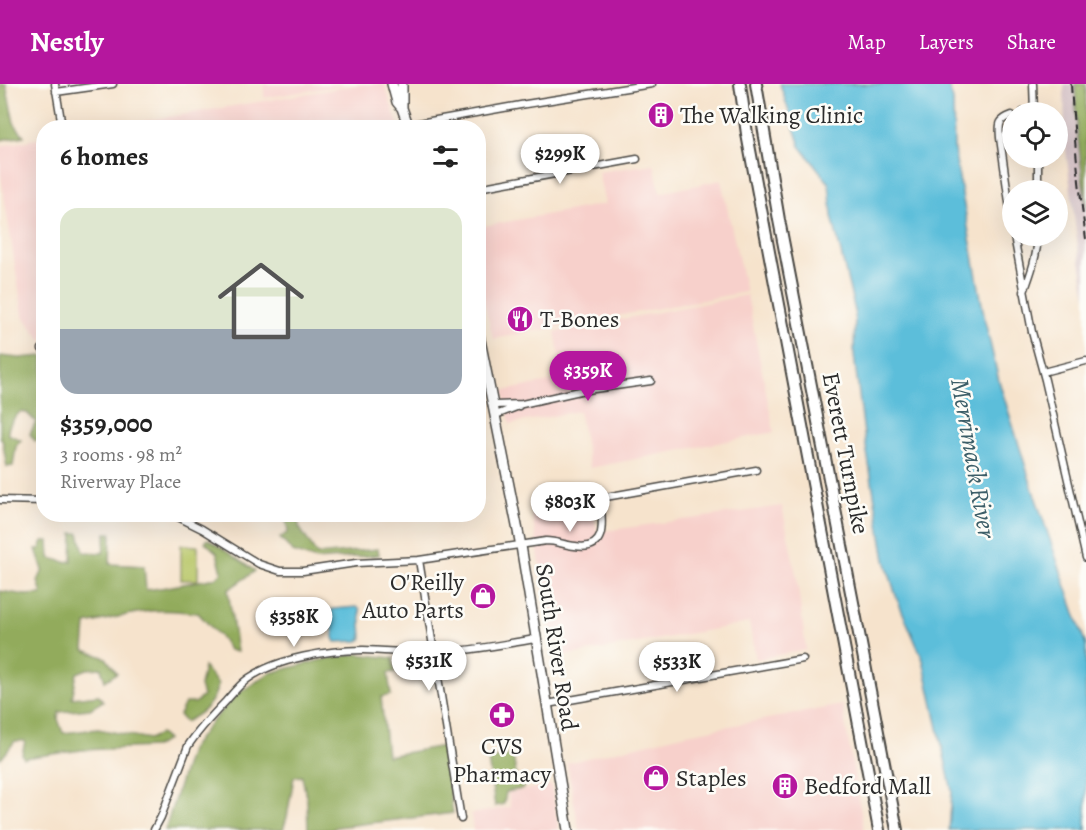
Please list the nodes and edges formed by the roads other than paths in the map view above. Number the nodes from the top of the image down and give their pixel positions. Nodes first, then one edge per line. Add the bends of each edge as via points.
1 (55, 84) edge
2 (113, 84) edge
3 (392, 84) edge
4 (402, 84) edge
5 (652, 84) edge
6 (740, 84) edge
7 (756, 84) edge
8 (1033, 84) edge
9 (57, 92) junction
10 (1034, 102) edge
11 (402, 108) junction
12 (61, 120) edge
13 (407, 120) edge
14 (441, 120) edge
15 (1002, 120) edge
16 (1002, 152) edge
17 (637, 159) dead end
18 (486, 187) edge
19 (1016, 246) edge
20 (1037, 246) edge
21 (1024, 293) junction
22 (1086, 361) edge
23 (1043, 372) junction
24 (486, 378) edge
25 (651, 381) dead end
26 (495, 410) junction
27 (756, 471) dead end
28 (600, 498) junction
29 (0, 500) edge
30 (36, 501) edge
31 (550, 507) dead end
32 (189, 522) edge
33 (521, 546) junction
34 (1086, 558) edge
35 (419, 560) junction
36 (536, 639) junction
37 (435, 653) junction
38 (803, 659) dead end
39 (547, 704) junction
40 (461, 819) dead end
41 (154, 830) edge
42 (568, 830) edge
43 (879, 830) edge
44 (897, 830) edge

1 - 9 street
2 - 9 street
3 - 11 main road
4 - 11 main road
5 - 14 street
6 - 43 highway, Everett Turnpike
7 - 44 highway, Everett Turnpike
8 - 10 street
9 - 12 street
11 - 13 main road
15 - 16 street via 999,124
17 - 18 street
19 - 21 street
20 - 21 street
21 - 23 street
22 - 23 street
23 - 34 street
24 - 26 main road, South River Road
25 - 26 street via 580,391
26 - 33 main road, South River Road
27 - 28 street
28 - 31 street
28 - 33 street via 603,529 593,543 578,547 550,541
29 - 30 street
32 - 35 street via 273,569 295,571
33 - 35 street
33 - 36 main road, South River Road
35 - 37 street
36 - 37 street
36 - 39 main road, South River Road
37 - 40 street
37 - 41 street via 323,653 276,665 248,679 188,746
38 - 39 street
39 - 42 main road, South River Road

